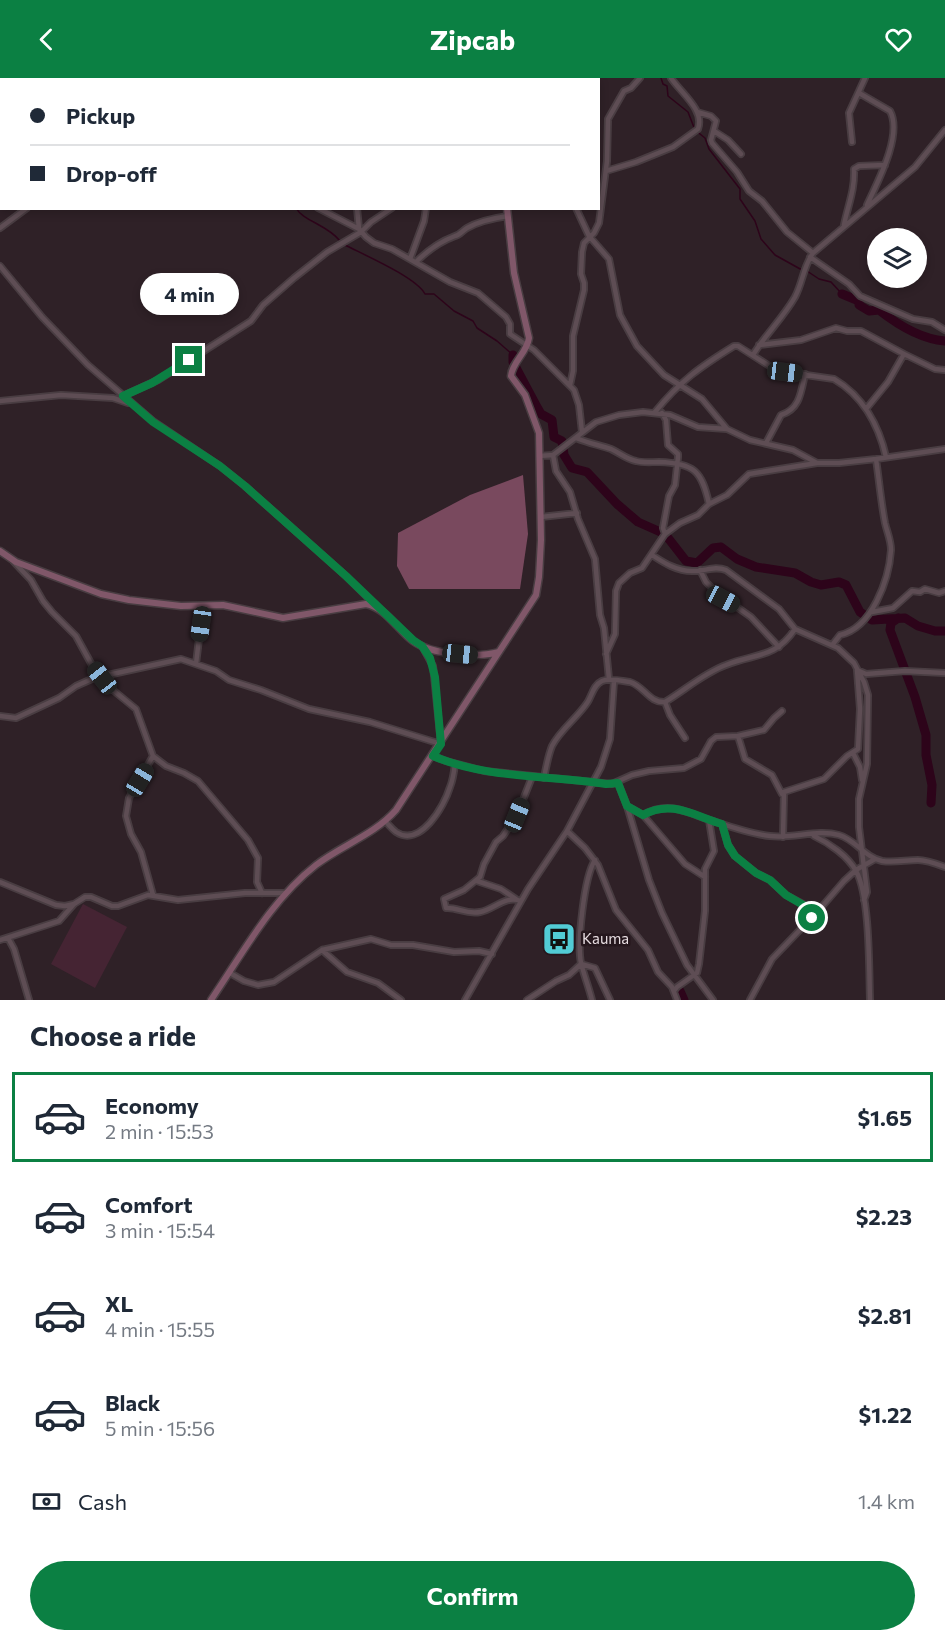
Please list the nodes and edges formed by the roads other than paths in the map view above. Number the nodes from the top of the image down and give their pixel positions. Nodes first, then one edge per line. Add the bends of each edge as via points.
1 (640, 78) edge
2 (671, 78) edge
3 (865, 78) edge
4 (858, 93) junction
5 (697, 112) junction
6 (945, 130) edge
7 (714, 131) junction
8 (852, 142) dead end
9 (741, 154) dead end
10 (885, 165) junction
11 (606, 171) junction
12 (867, 205) junction
13 (24, 210) edge
14 (322, 210) edge
15 (357, 210) edge
16 (389, 210) edge
17 (426, 210) edge
18 (577, 210) edge
19 (507, 212) edge
20 (844, 225) junction
21 (0, 228) edge
22 (360, 231) junction
23 (589, 236) junction
24 (811, 255) junction
25 (410, 259) junction
26 (416, 262) junction
27 (0, 266) edge
28 (945, 330) edge
29 (528, 345) junction
30 (759, 345) junction
31 (904, 354) junction
32 (753, 355) junction
33 (945, 370) edge
34 (805, 374) junction
35 (679, 384) junction
36 (570, 385) junction
37 (123, 396) junction
38 (0, 401) edge
39 (134, 406) junction
40 (866, 409) junction
41 (655, 412) junction
42 (662, 413) junction
43 (727, 429) junction
44 (582, 432) junction
45 (576, 438) junction
46 (766, 443) junction
47 (945, 448) edge
48 (554, 455) junction
49 (539, 456) junction
50 (886, 457) junction
51 (876, 459) junction
52 (817, 463) junction
53 (677, 464) junction
54 (710, 504) junction
55 (577, 513) junction
56 (541, 517) junction
57 (665, 534) junction
58 (0, 551) edge
59 (652, 555) junction
60 (12, 560) junction
61 (700, 570) junction
62 (945, 591) edge
63 (202, 605) junction
64 (378, 608) junction
65 (872, 612) junction
66 (795, 629) junction
67 (833, 644) junction
68 (422, 646) junction
69 (779, 647) junction
70 (499, 652) junction
71 (606, 654) junction
72 (196, 664) junction
73 (857, 670) junction
74 (945, 673) edge
75 (102, 678) junction
76 (612, 680) junction
77 (664, 702) junction
78 (782, 711) dead end
79 (0, 716) edge
80 (738, 736) junction
81 (685, 738) dead end
82 (441, 744) junction
83 (853, 753) junction
84 (153, 756) junction
85 (433, 756) junction
86 (455, 764) junction
87 (532, 777) junction
88 (544, 778) junction
89 (594, 782) junction
90 (618, 783) junction
91 (862, 783) junction
92 (782, 795) junction
93 (627, 806) junction
94 (643, 815) junction
95 (709, 820) junction
96 (386, 822) junction
97 (722, 824) junction
98 (567, 831) junction
99 (811, 835) junction
100 (783, 837) junction
101 (864, 853) junction
102 (875, 859) junction
103 (595, 860) junction
104 (864, 866) junction
105 (945, 867) edge
106 (856, 870) junction
107 (705, 878) junction
108 (477, 881) junction
109 (0, 882) edge
110 (262, 893) junction
111 (285, 893) junction
112 (153, 895) junction
113 (519, 900) junction
114 (864, 900) junction
115 (74, 904) junction
116 (814, 915) junction
117 (8, 938) junction
118 (0, 940) edge
119 (322, 950) junction
120 (492, 954) junction
121 (581, 964) junction
122 (230, 973) junction
123 (693, 975) junction
124 (674, 992) junction
125 (529, 999) edge
126 (29, 1000) edge
127 (211, 1000) edge
128 (401, 1000) edge
129 (465, 1000) edge
130 (592, 1000) edge
131 (610, 1000) edge
132 (677, 1000) edge
133 (713, 1000) edge
134 (750, 1000) edge
135 (870, 1000) edge

1 - 11 street via 624,91 608,119
2 - 5 street
3 - 4 street
4 - 8 street via 849,117
4 - 10 street via 892,115
5 - 7 street via 716,121
5 - 11 street via 700,126 673,147
6 - 12 street via 915,167
7 - 9 street
7 - 24 street via 712,143 750,191
10 - 12 street
10 - 20 street via 854,169 854,191
11 - 23 street via 599,224
12 - 20 street
13 - 21 street
14 - 22 street
15 - 22 street
16 - 22 street
17 - 25 street
18 - 23 street
19 - 26 street via 447,238
19 - 29 street
20 - 24 street
22 - 25 street via 374,243
22 - 37 street via 294,278 251,321 158,380
23 - 35 street via 609,259 620,315 630,334 649,360
23 - 36 street via 582,252 584,290 573,336
24 - 28 street via 860,296
24 - 30 street via 785,313
25 - 26 street
26 - 29 street via 478,293 506,316 510,334
27 - 37 street via 42,317
29 - 36 street
29 - 49 street via 511,376 525,395 537,424
30 - 31 street via 801,340 836,327 861,331
30 - 32 street
31 - 33 street
31 - 40 street
32 - 34 street via 771,367
32 - 35 street via 734,346
34 - 40 street via 834,379
34 - 46 street via 799,403 781,415
35 - 41 street
35 - 43 street via 702,399
36 - 44 street via 579,405
37 - 39 street
38 - 39 street via 66,395 118,399
39 - 64 street via 245,486
40 - 50 street via 876,424
41 - 42 street
41 - 44 street via 619,415 596,422
42 - 43 street via 698,427
42 - 53 street via 668,445 678,454
43 - 46 street
44 - 45 street
45 - 48 street
45 - 53 street via 610,448 637,462
46 - 52 street via 793,450
47 - 50 street
48 - 49 street
48 - 55 street via 556,471 570,492
49 - 56 street
50 - 51 street
51 - 52 street
51 - 65 street via 891,549 884,583
52 - 54 street via 754,472
53 - 54 street via 696,471
53 - 57 street
54 - 57 street
55 - 56 street
55 - 71 street via 595,559
56 - 70 street via 537,591
57 - 59 street
58 - 60 street
59 - 61 street via 674,567
59 - 71 street via 642,568 619,583 615,634
60 - 63 street via 117,598 169,606
60 - 75 street via 76,636
61 - 66 street via 726,570 779,609
61 - 69 street via 717,593 751,617
62 - 65 street via 912,591 893,608
63 - 64 street via 223,605 283,618 357,604
63 - 72 street
64 - 68 street
65 - 67 street
66 - 67 street
66 - 69 street
67 - 73 street
68 - 70 street via 476,656
68 - 82 street via 433,666
69 - 77 street via 726,665
70 - 82 street
71 - 76 street
72 - 75 street via 175,659
72 - 82 street via 309,709 370,722
73 - 74 street via 866,674
73 - 83 street via 860,735 858,749
73 - 91 street via 868,695 867,764
75 - 79 street via 76,686 16,718
75 - 84 street via 138,713
76 - 77 street via 632,683 652,699
76 - 88 street via 596,686 557,738
76 - 89 street via 610,739
77 - 81 street
78 - 80 street via 764,730
80 - 90 street via 716,737 701,759 684,768 649,771
80 - 92 street via 745,759 772,775
82 - 85 street
83 - 91 street
83 - 92 street via 824,779 786,790
84 - 110 street via 198,781 248,840 258,858 257,882
84 - 112 street via 129,798 126,816
85 - 86 street
85 - 96 street
86 - 87 street
86 - 96 street via 450,788 439,810 419,834 396,832
87 - 88 street
87 - 108 street via 517,815 496,842
88 - 89 street
89 - 90 street
89 - 98 street
90 - 93 street
91 - 101 street via 859,828
92 - 100 street
93 - 94 street
93 - 123 street via 649,880
94 - 95 street via 660,808 676,808
94 - 107 street via 685,864
95 - 97 street
95 - 107 street via 714,851
96 - 111 street via 316,865
97 - 100 street
97 - 116 street via 735,856
98 - 103 street
98 - 113 street
99 - 100 street
99 - 101 street via 841,836
99 - 106 street via 833,848
101 - 102 street
101 - 104 street
102 - 104 street
102 - 105 street via 919,860
103 - 121 street via 585,890
103 - 124 street via 616,910
104 - 106 street
104 - 114 street
106 - 114 street
106 - 116 street
107 - 123 street via 699,964
108 - 113 street
108 - 113 street via 447,896 444,906 469,913 507,900
109 - 115 street via 56,905
110 - 111 street
110 - 112 street via 178,900
111 - 122 street
112 - 115 street via 118,906 91,897
113 - 120 street
114 - 135 street
115 - 117 street via 59,921
116 - 134 street via 772,959
117 - 118 street
117 - 126 street
119 - 120 street via 371,939 391,945
119 - 122 street via 274,982 258,985
119 - 128 street via 347,972 385,986
120 - 129 street
121 - 125 street
121 - 130 street
121 - 131 street via 595,968
122 - 127 street
123 - 124 street
123 - 133 street
124 - 132 street

